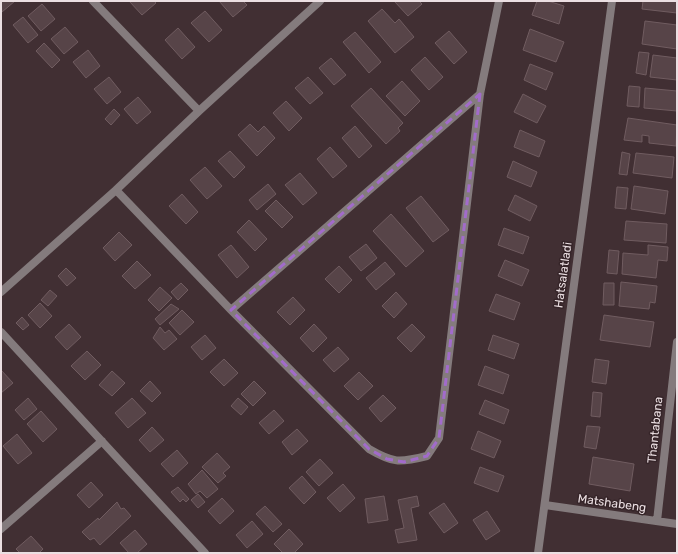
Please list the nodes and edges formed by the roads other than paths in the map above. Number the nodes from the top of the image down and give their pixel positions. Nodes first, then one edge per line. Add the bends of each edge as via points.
1 (93, 1) edge
2 (320, 1) edge
3 (499, 1) edge
4 (612, 1) edge
5 (480, 94) junction
6 (199, 111) junction
7 (116, 190) junction
8 (1, 292) edge
9 (231, 310) junction
10 (1, 332) edge
11 (677, 342) edge
12 (102, 441) junction
13 (545, 505) junction
14 (657, 521) junction
15 (677, 524) edge
16 (1, 529) edge
17 (205, 553) edge
18 (538, 553) edge

1 - 6 street
2 - 6 street
3 - 5 street
4 - 13 street, Hatsalatladi
5 - 9 street
5 - 9 street via 439,438 426,456 404,462 387,459 369,449
6 - 7 street
7 - 8 street
7 - 9 street
10 - 12 street
11 - 14 street, Thantabana
12 - 16 street
12 - 17 street
13 - 14 street, Matshabeng
13 - 18 street, Hatsalatladi
14 - 15 street, Matshabeng

